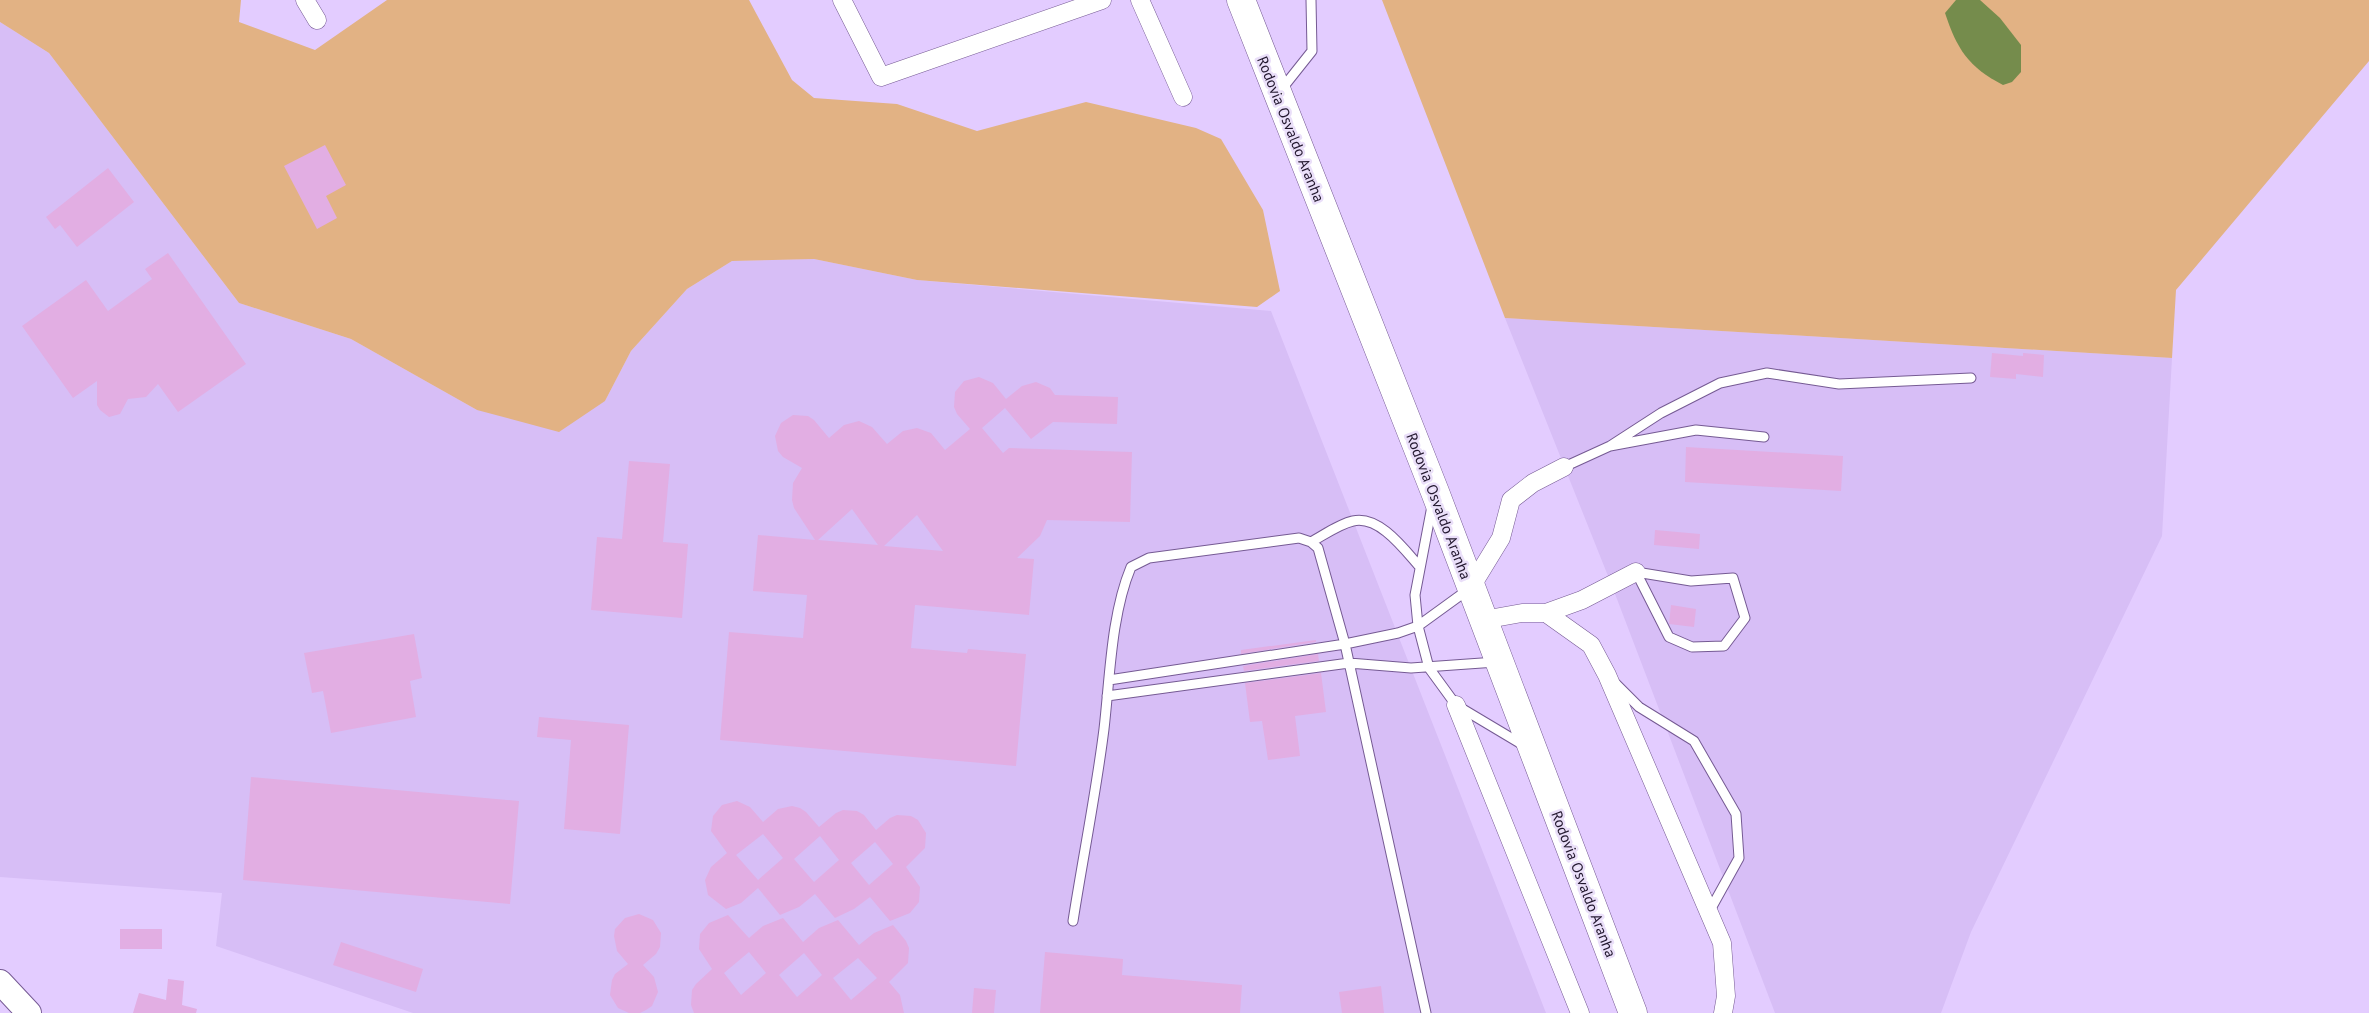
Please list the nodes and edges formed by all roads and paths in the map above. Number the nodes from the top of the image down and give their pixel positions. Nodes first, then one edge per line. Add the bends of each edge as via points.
1 (305, 0) edge
2 (842, 0) edge
3 (1102, 0) edge
4 (1140, 0) edge
5 (1240, 0) edge
6 (1311, 0) edge
7 (317, 20) dead end
8 (1278, 94) junction
9 (1183, 97) dead end
10 (1971, 378) dead end
11 (1764, 437) dead end
12 (1610, 446) junction
13 (1564, 467) joint
14 (1435, 492) junction
15 (1310, 542) junction
16 (1419, 566) junction
17 (1636, 572) junction
18 (1471, 588) junction
19 (1546, 613) junction
20 (1483, 620) junction
21 (1418, 626) junction
22 (1345, 644) junction
23 (1499, 662) junction
24 (1349, 663) junction
25 (1428, 668) junction
26 (1607, 675) junction
27 (1108, 680) junction
28 (1107, 696) junction
29 (1456, 705) junction
30 (1532, 750) junction
31 (1709, 912) junction
32 (1073, 921) dead end
33 (0, 982) edge
34 (29, 1013) edge
35 (1426, 1013) edge
36 (1580, 1013) edge
37 (1633, 1013) edge
38 (1724, 1013) edge

1 - 7 street
2 - 3 street via 880,78
4 - 9 street
5 - 8 highway, Rodovia Osvaldo Aranha
6 - 8 lane via 1312,51
8 - 14 highway, Rodovia Osvaldo Aranha
10 - 12 lane via 1839,384 1767,373 1720,383 1661,413
11 - 12 lane via 1696,430
12 - 13 lane
13 - 18 street via 1533,483 1512,500 1501,538
14 - 16 lane
14 - 18 highway, Rodovia Osvaldo Aranha
15 - 16 lane via 1353,521 1365,520 1392,535
15 - 22 lane via 1318,548
15 - 27 lane via 1300,538 1149,558 1131,567 1123,586
16 - 21 lane via 1415,595
17 - 17 lane via 1691,581 1733,578 1745,618 1724,646 1692,647 1669,637
17 - 19 street via 1582,600
18 - 20 highway, Rodovia Osvaldo Aranha
18 - 21 lane
19 - 20 street via 1522,613
19 - 26 street via 1592,645
20 - 23 highway, Rodovia Osvaldo Aranha
21 - 22 lane
21 - 25 lane
22 - 24 lane
22 - 27 lane
23 - 25 lane
23 - 30 highway, Rodovia Osvaldo Aranha
24 - 25 lane
24 - 28 lane
24 - 35 lane
25 - 29 lane
26 - 31 street
26 - 31 lane via 1638,707 1694,741 1736,814 1738,858
27 - 28 lane
28 - 32 lane
29 - 30 lane
29 - 36 street
30 - 37 highway, Rodovia Osvaldo Aranha
31 - 38 street via 1722,943
33 - 34 main road

